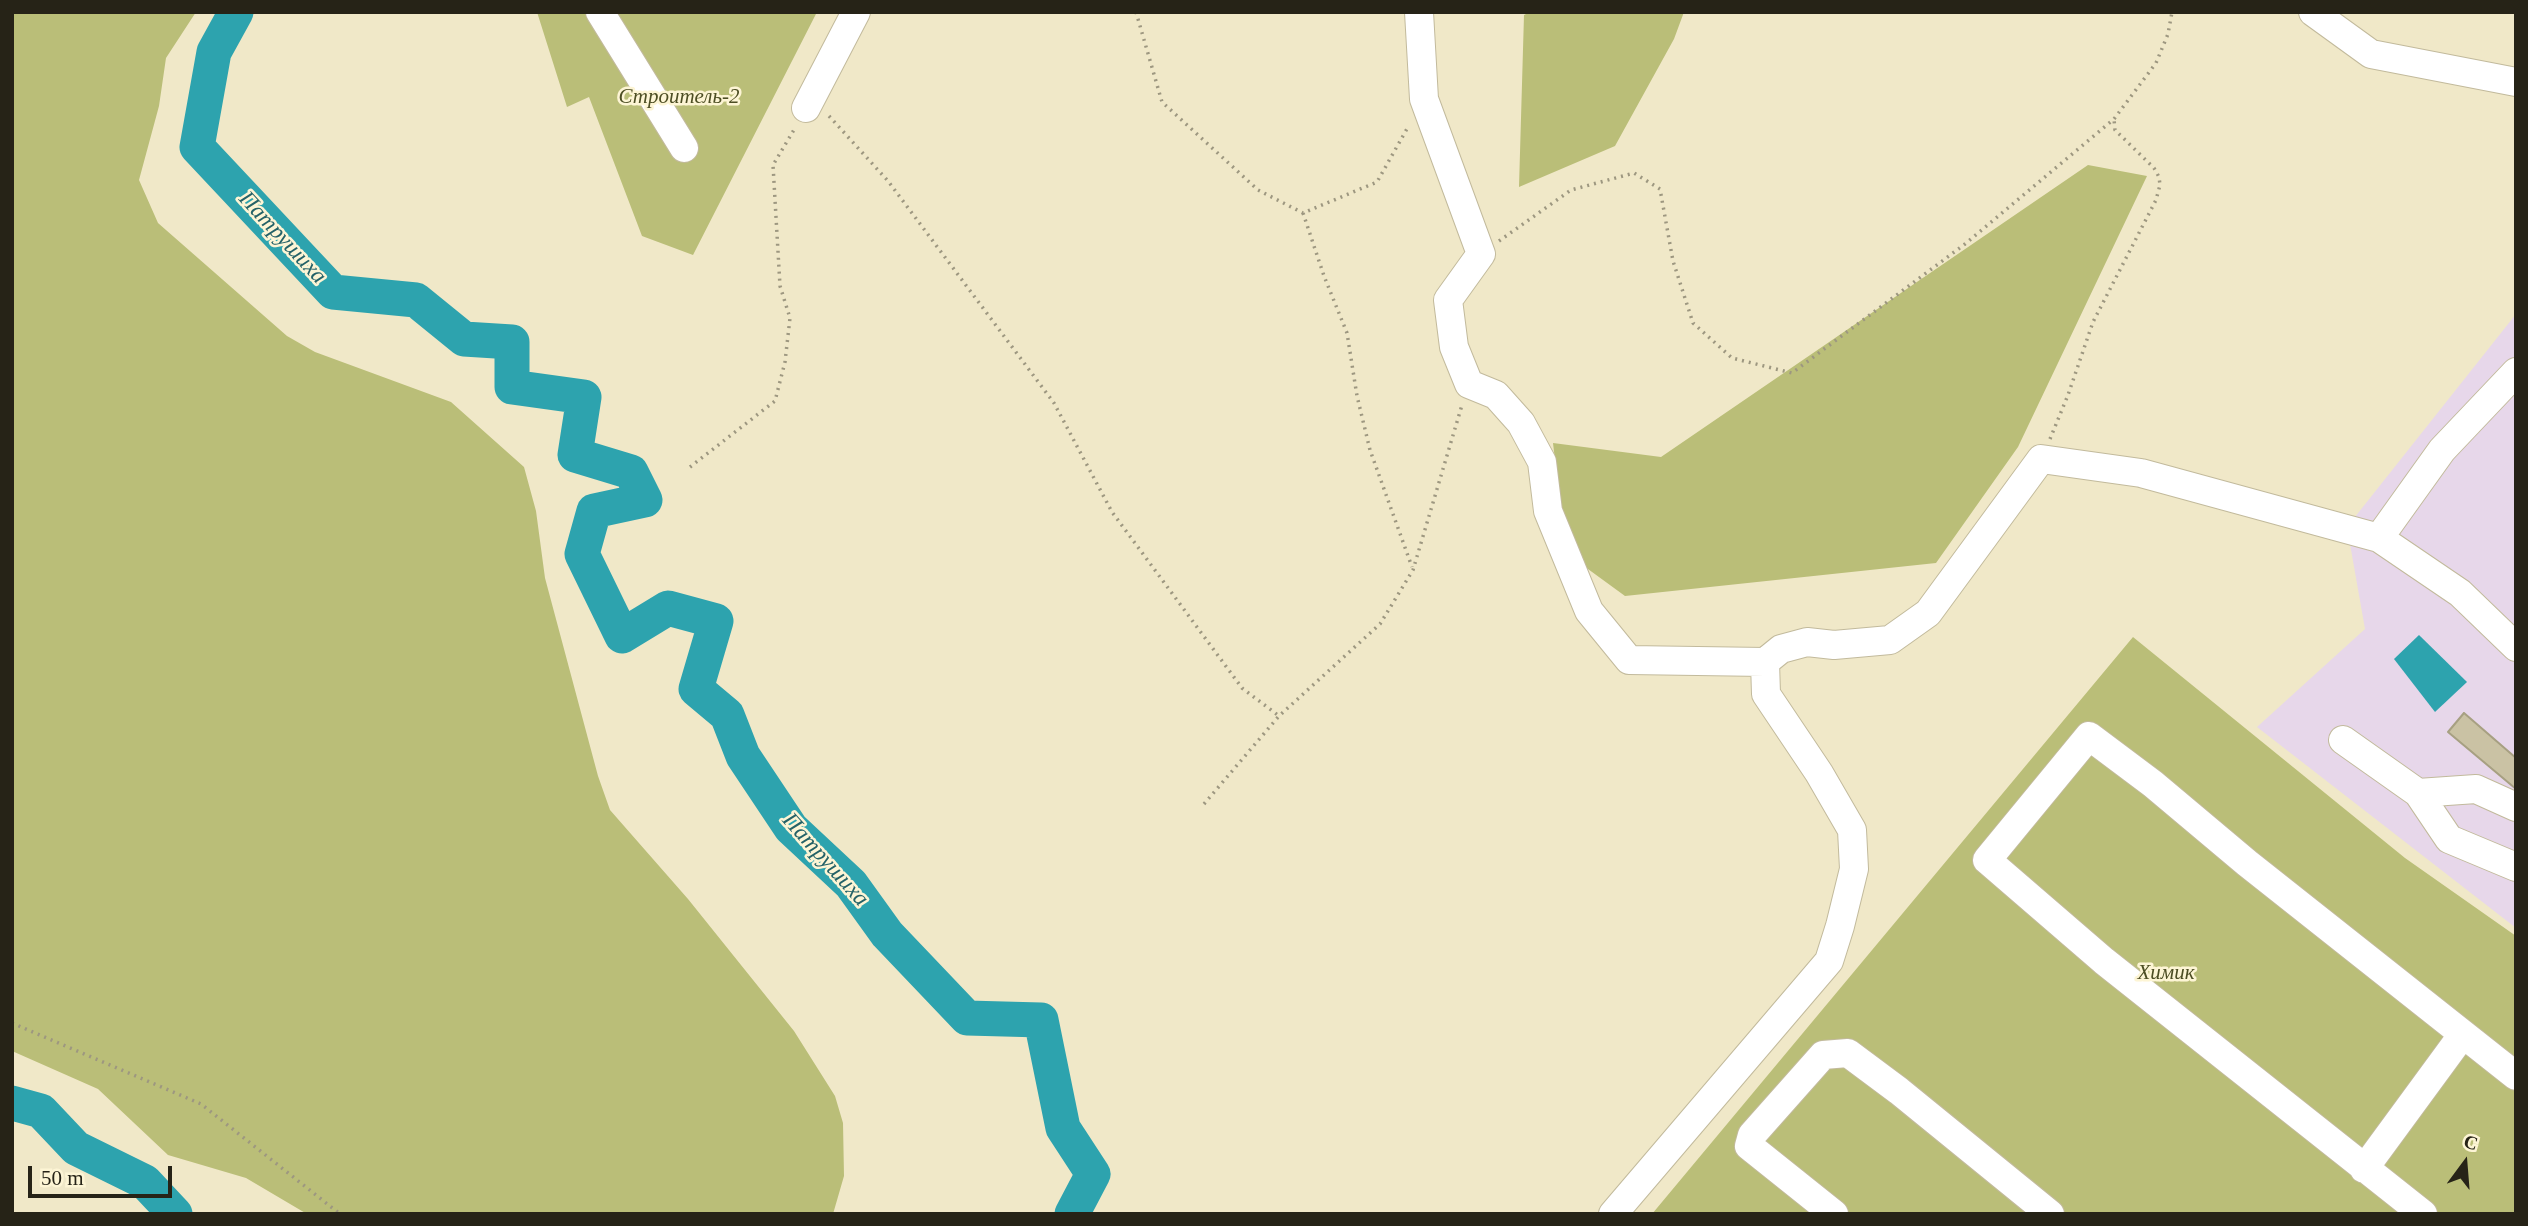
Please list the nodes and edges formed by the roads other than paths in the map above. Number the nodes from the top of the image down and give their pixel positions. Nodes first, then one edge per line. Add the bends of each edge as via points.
1 (600, 12) edge
2 (856, 12) edge
3 (1419, 12) edge
4 (2313, 12) edge
5 (2516, 82) edge
6 (809, 103) road end
7 (684, 148) dead end
8 (2516, 372) edge
9 (2379, 538) junction
10 (2516, 647) edge
11 (1765, 663) junction
12 (2343, 740) dead end
13 (2418, 793) junction
14 (2516, 807) edge
15 (2516, 867) edge
16 (2463, 1034) junction
17 (2516, 1076) edge
18 (2364, 1169) junction
19 (1613, 1214) edge
20 (1834, 1214) edge
21 (2050, 1214) edge
22 (2423, 1214) edge

1 - 7 street
2 - 6 street
3 - 11 street via 1424,99 1481,254 1448,300 1454,347 1469,384 1496,395 1521,423 1542,462 1548,511 1589,611 1629,660
4 - 5 street via 2371,54
8 - 9 street via 2442,450
9 - 10 street via 2460,593
9 - 11 street via 2141,472 2041,459 1928,613 1890,640 1834,645 1807,642 1781,649
11 - 19 street via 1766,694 1852,830 1854,869 1840,926 1829,961
12 - 13 street
13 - 14 street via 2476,789
13 - 15 street via 2449,839
16 - 17 street
16 - 18 street
16 - 18 street via 2089,736 1987,860 2104,961
18 - 22 street
20 - 21 street via 1748,1146 1752,1135 1823,1055 1848,1053

